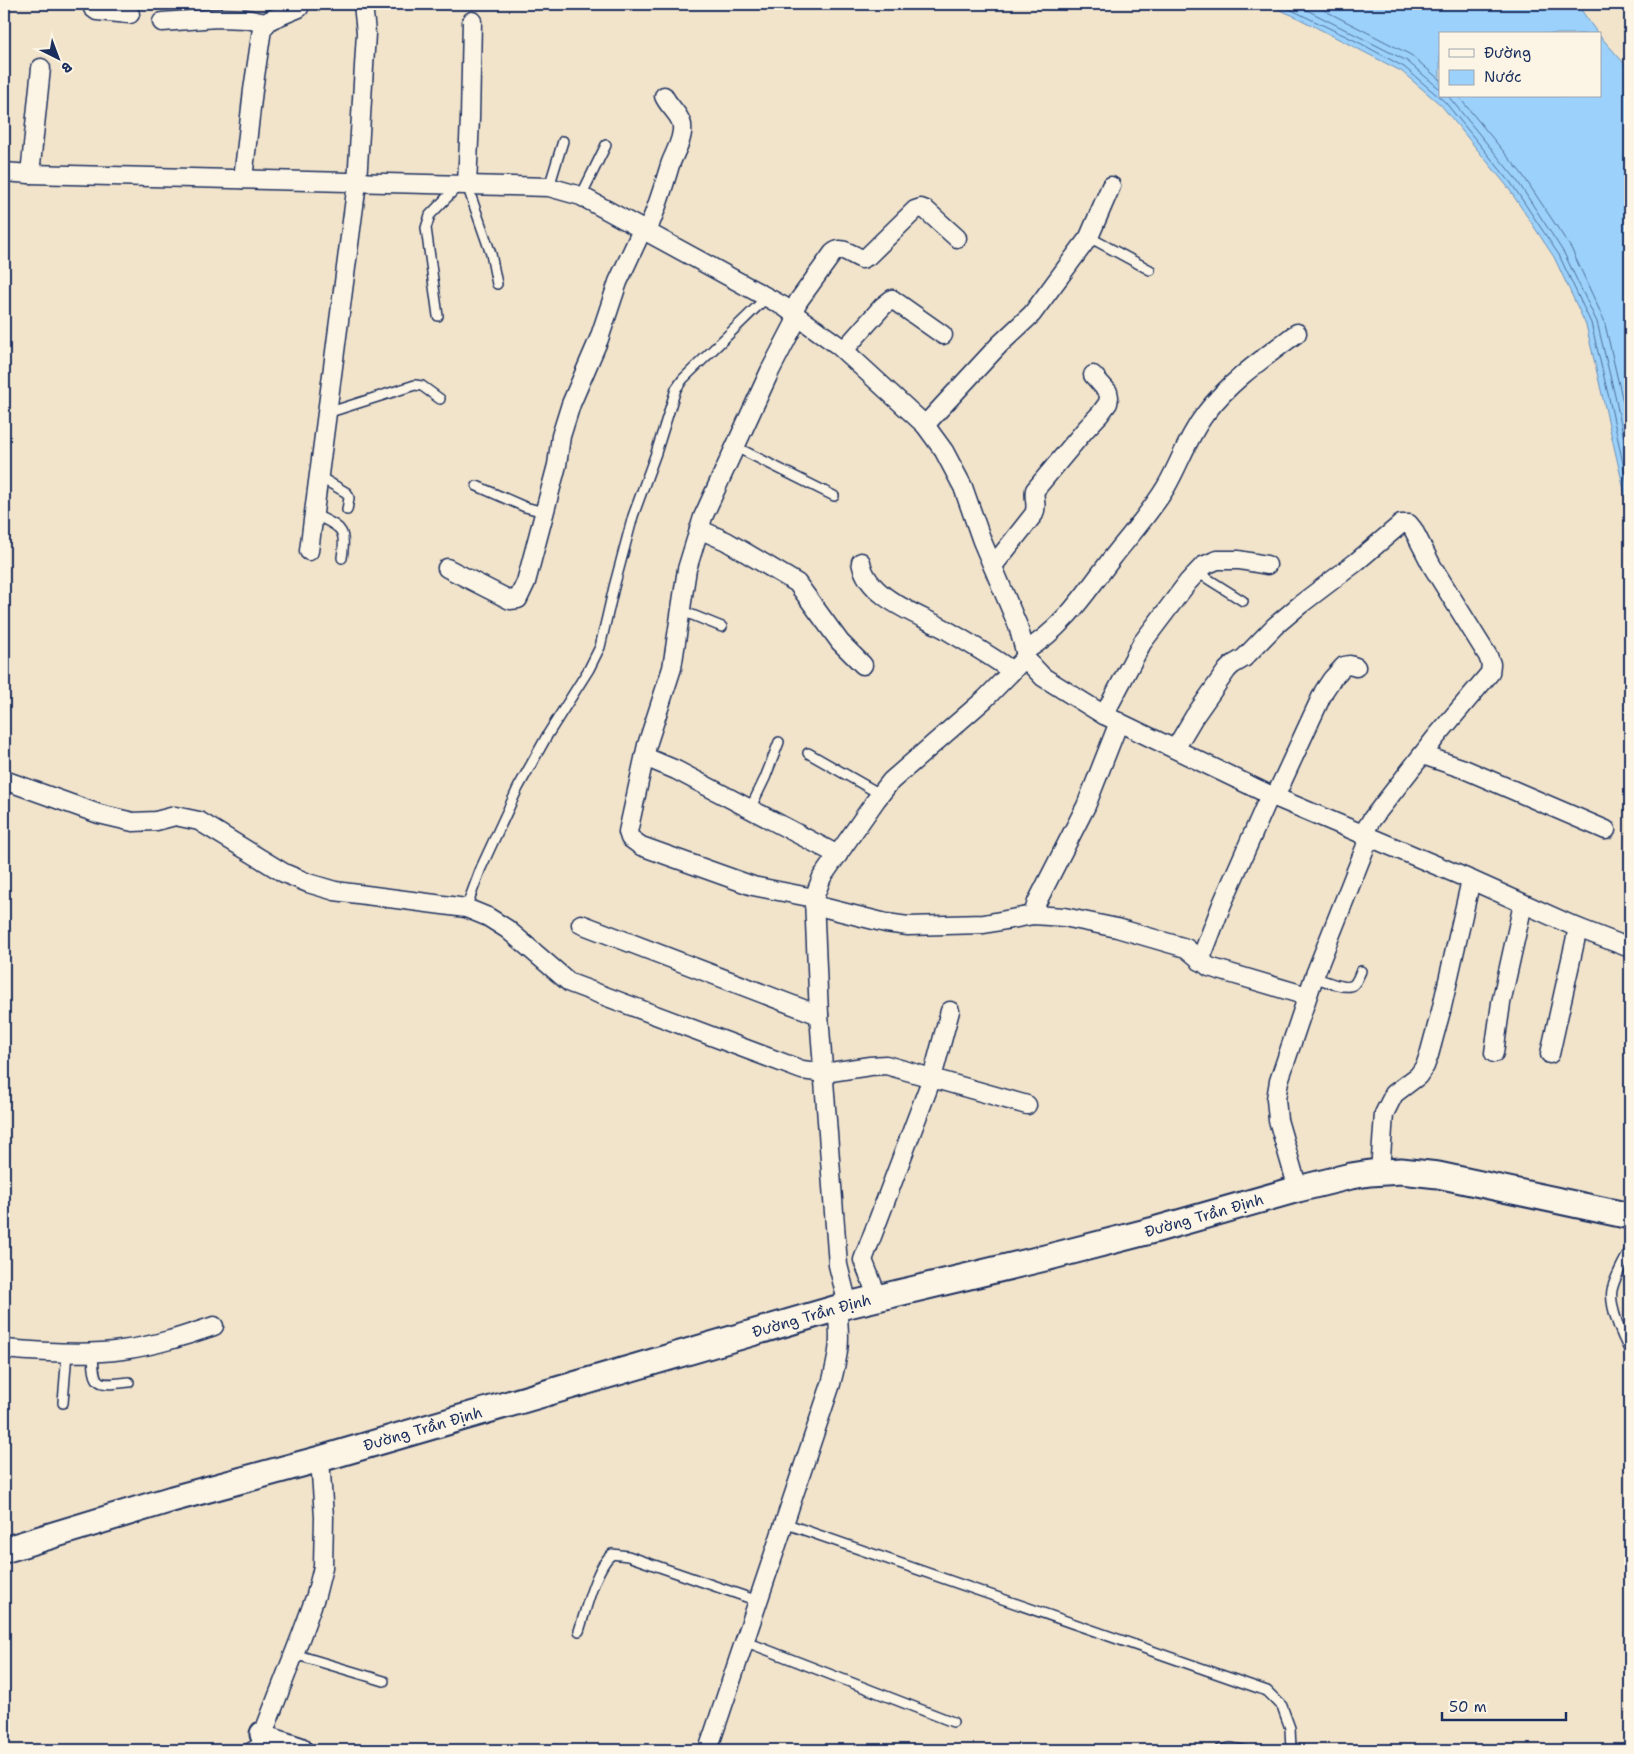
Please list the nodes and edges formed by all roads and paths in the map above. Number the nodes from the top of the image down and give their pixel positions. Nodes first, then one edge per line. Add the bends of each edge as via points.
1 (94, 4) edge
2 (363, 4) edge
3 (299, 8) dead end
4 (130, 14) dead end
5 (472, 21) dead end
6 (162, 22) dead end
7 (266, 23) junction
8 (41, 68) dead end
9 (664, 96) dead end
10 (564, 141) dead end
11 (606, 145) dead end
12 (4, 172) edge
13 (30, 174) junction
14 (243, 179) junction
15 (357, 182) junction
16 (463, 185) junction
17 (1111, 186) dead end
18 (549, 187) junction
19 (581, 196) junction
20 (645, 230) junction
21 (1089, 237) junction
22 (956, 238) dead end
23 (1150, 270) dead end
24 (497, 284) dead end
25 (767, 297) junction
26 (795, 315) junction
27 (438, 316) dead end
28 (1297, 333) dead end
29 (943, 335) dead end
30 (844, 350) junction
31 (1093, 375) dead end
32 (440, 399) dead end
33 (327, 413) junction
34 (926, 425) junction
35 (736, 447) junction
36 (318, 476) junction
37 (477, 486) dead end
38 (834, 496) dead end
39 (347, 510) dead end
40 (544, 512) junction
41 (314, 514) junction
42 (699, 529) junction
43 (309, 551) dead end
44 (342, 558) dead end
45 (861, 562) dead end
46 (1267, 565) dead end
47 (993, 566) junction
48 (447, 568) dead end
49 (1197, 572) junction
50 (1243, 601) dead end
51 (680, 610) junction
52 (722, 627) dead end
53 (1025, 654) junction
54 (863, 665) dead end
55 (1356, 667) dead end
56 (1012, 671) junction
57 (1111, 718) junction
58 (779, 742) dead end
59 (1175, 749) junction
60 (808, 753) dead end
61 (1423, 755) junction
62 (645, 757) junction
63 (4, 780) edge
64 (880, 794) junction
65 (1273, 796) junction
66 (750, 809) junction
67 (1606, 830) dead end
68 (1366, 836) junction
69 (838, 855) junction
70 (1471, 880) junction
71 (814, 902) junction
72 (1524, 904) junction
73 (466, 908) junction
74 (1033, 915) junction
75 (581, 924) dead end
76 (1578, 928) junction
77 (1630, 948) edge
78 (1200, 961) junction
79 (1361, 971) dead end
80 (1314, 977) junction
81 (1307, 996) junction
82 (950, 1011) dead end
83 (819, 1015) junction
84 (1494, 1053) dead end
85 (1550, 1054) dead end
86 (824, 1073) junction
87 (932, 1078) junction
88 (1027, 1105) dead end
89 (1380, 1172) junction
90 (1298, 1189) junction
91 (1630, 1216) edge
92 (1630, 1250) edge
93 (878, 1298) junction
94 (842, 1307) junction
95 (214, 1326) dead end
96 (4, 1349) edge
97 (1630, 1351) edge
98 (67, 1352) junction
99 (93, 1352) junction
100 (130, 1382) dead end
101 (63, 1403) dead end
102 (320, 1459) junction
103 (784, 1523) junction
104 (4, 1550) edge
105 (758, 1602) junction
106 (579, 1631) dead end
107 (744, 1641) junction
108 (294, 1654) junction
109 (384, 1681) dead end
110 (952, 1722) dead end
111 (258, 1741) edge
112 (299, 1750) edge
113 (708, 1750) edge
114 (1220, 1750) edge
115 (1242, 1750) edge
116 (1291, 1750) edge

1 - 4 street via 97,11
2 - 15 street via 366,34
3 - 7 street
5 - 16 street via 470,118
6 - 7 street via 217,18
7 - 14 street via 258,48
8 - 13 street
9 - 20 street via 680,118 681,136 665,187
10 - 18 lane
11 - 19 lane
12 - 13 street
13 - 14 street
14 - 15 street
15 - 16 street
15 - 33 street
16 - 18 street
16 - 24 lane via 491,254
16 - 27 lane via 430,215 426,228
17 - 21 street
18 - 19 street
19 - 20 street
20 - 25 street
20 - 40 street via 618,282 599,339 571,404
21 - 23 lane
21 - 34 street via 1032,314
22 - 26 street via 926,210 915,210 868,256 862,259 842,248 833,252 799,300
25 - 26 street
25 - 73 lane via 676,389 633,516 600,647 518,788
26 - 30 street
26 - 35 street
28 - 53 street via 1253,366 1216,401 1195,428 1157,501 1080,602
29 - 30 street via 892,299
30 - 34 street
31 - 47 street via 1108,392 1108,403 1035,490 1034,514
32 - 33 lane via 422,386 415,385
33 - 36 street
34 - 47 street via 963,487
35 - 38 lane
35 - 42 street
36 - 39 lane via 347,493
36 - 41 street
37 - 40 lane via 525,508
40 - 48 street via 526,582 518,599 510,600
41 - 43 street
41 - 44 lane via 341,530 345,540
42 - 51 street via 687,569
42 - 54 street via 726,541 797,583 840,642
45 - 56 street via 862,572 887,598 992,656
46 - 49 street via 1217,560
47 - 53 street via 1018,626
49 - 50 lane
49 - 57 street via 1142,643
51 - 52 lane
51 - 62 street via 672,668
53 - 56 street
53 - 57 street via 1042,677
55 - 65 street via 1344,666 1328,685
56 - 64 street
57 - 59 street
57 - 74 street via 1086,806
58 - 66 lane
59 - 61 street via 1227,670 1300,604 1405,523 1413,529 1492,664 1490,673
59 - 65 street
60 - 64 lane
61 - 67 street
61 - 68 street via 1372,819
62 - 66 street
62 - 71 street via 628,827 634,842 752,886
63 - 73 street via 99,814 133,822 175,816 199,821 284,873 335,891
64 - 69 street
65 - 68 street
65 - 78 street via 1230,886
66 - 69 street
68 - 70 street
68 - 80 street
69 - 71 street via 822,877
70 - 72 street
70 - 89 street via 1442,1011 1425,1066 1418,1076 1394,1094 1384,1114
71 - 74 street via 886,923 908,926 984,924
71 - 83 street
72 - 76 street
72 - 84 street via 1500,1003
73 - 86 street via 507,929 570,983 802,1070
74 - 78 street via 1064,916 1117,928 1186,948
75 - 83 street
76 - 77 street
76 - 85 street
78 - 81 street via 1209,967
79 - 80 lane via 1356,982 1346,987
80 - 81 street
81 - 90 street via 1276,1099 1278,1120
82 - 87 street
83 - 86 street
86 - 87 street via 886,1065
86 - 94 street
87 - 88 street
87 - 93 street via 863,1260
89 - 90 main road, Đường Trần Định
89 - 91 main road, Đường Trần Định via 1438,1175
90 - 93 main road, Đường Trần Định via 1154,1230
92 - 97 lane via 1612,1291 1616,1317
93 - 94 main road, Đường Trần Định
94 - 102 main road, Đường Trần Định
94 - 103 street via 839,1354 831,1384
95 - 99 street via 147,1346
96 - 98 street
98 - 99 street
98 - 101 lane
99 - 100 lane via 97,1381 111,1384
102 - 104 main road, Đường Trần Định via 172,1499
102 - 108 street via 323,1568
103 - 105 street
103 - 116 lane via 1267,1691 1282,1706 1290,1728
105 - 106 lane via 628,1556 612,1554 597,1578
105 - 107 street
107 - 110 lane
107 - 113 street
108 - 109 lane
108 - 111 street
111 - 112 main road
114 - 115 lane

